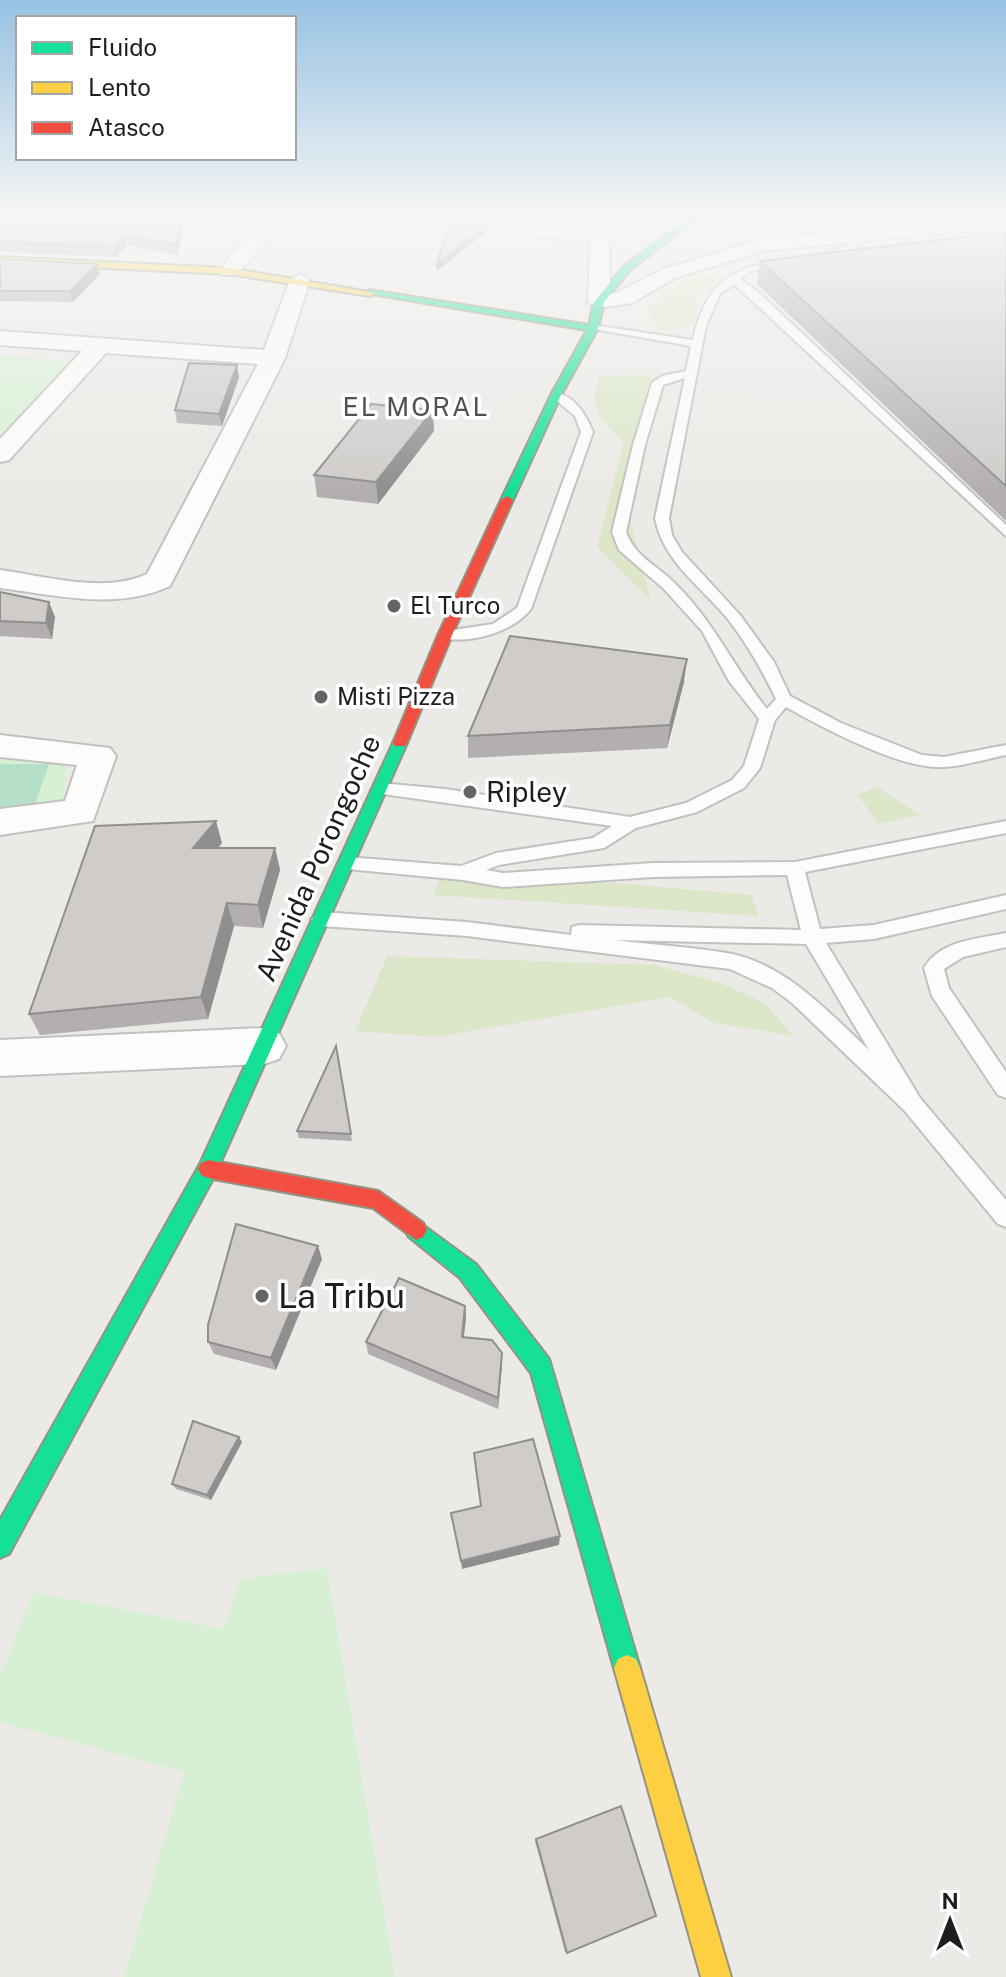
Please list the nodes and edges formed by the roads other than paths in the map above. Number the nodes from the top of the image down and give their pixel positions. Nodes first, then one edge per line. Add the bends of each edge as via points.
1 (291, 306) edge
2 (460, 306) edge
3 (598, 306) edge
4 (708, 306) edge
5 (767, 306) edge
6 (593, 328) junction
7 (0, 338) edge
8 (698, 344) junction
9 (100, 345) junction
10 (273, 358) junction
11 (693, 373) junction
12 (556, 395) junction
13 (0, 454) edge
14 (1006, 532) edge
15 (0, 579) edge
16 (445, 635) junction
17 (784, 699) junction
18 (767, 719) junction
19 (0, 746) edge
20 (1006, 750) edge
21 (381, 789) junction
22 (0, 822) edge
23 (630, 823) junction
24 (1006, 827) edge
25 (347, 863) junction
26 (795, 868) junction
27 (463, 873) junction
28 (1006, 902) edge
29 (321, 919) junction
30 (467, 929) junction
31 (812, 937) junction
32 (1006, 940) edge
33 (264, 1046) junction
34 (0, 1058) edge
35 (1006, 1089) edge
36 (912, 1104) junction
37 (208, 1169) junction
38 (1006, 1217) edge
39 (0, 1545) edge
40 (716, 1977) edge

1 - 10 street
2 - 6 main road
3 - 6 main road, Avenida Porongoche
4 - 8 lane
5 - 14 lane
6 - 8 lane
6 - 12 main road, Avenida Porongoche
7 - 9 street
8 - 11 lane
9 - 10 street
9 - 13 street
10 - 15 street via 159,580 137,590 103,592
11 - 17 lane via 662,518 665,535 735,618
11 - 18 lane via 658,383 619,532 624,547 708,629 737,681
12 - 16 main road, Avenida Porongoche
12 - 16 lane via 580,414 587,432 524,609 504,627
16 - 21 main road, Avenida Porongoche
17 - 18 lane
17 - 20 lane via 835,727 920,760 944,762
18 - 23 lane via 752,768 738,784 691,808
19 - 22 street via 98,756 80,812
21 - 23 lane
21 - 25 main road, Avenida Porongoche
23 - 27 lane via 598,844 496,859
24 - 26 lane
25 - 27 lane
25 - 29 main road, Avenida Porongoche
26 - 27 lane via 503,880
26 - 31 lane
28 - 31 lane via 874,932
29 - 30 lane
29 - 33 main road, Avenida Porongoche
30 - 31 lane
30 - 36 lane via 733,962 799,997
31 - 36 lane
32 - 35 lane via 949,954 934,968 939,990
33 - 34 street
33 - 37 main road, Avenida Porongoche
36 - 38 lane
37 - 39 main road, Avenida Porongoche
37 - 40 main road via 378,1200 468,1271 541,1367

